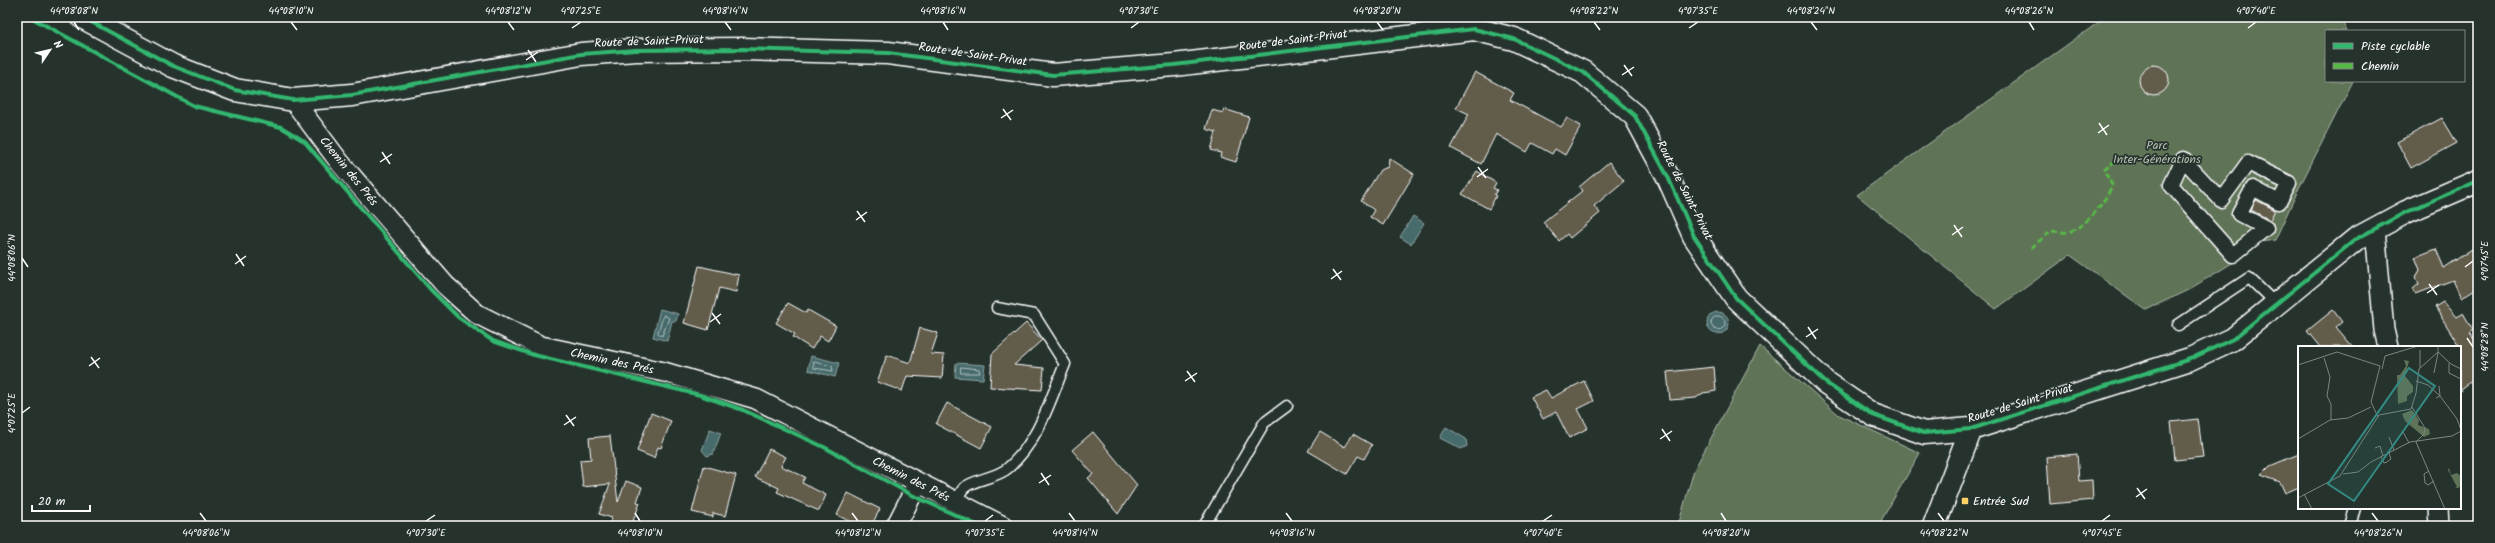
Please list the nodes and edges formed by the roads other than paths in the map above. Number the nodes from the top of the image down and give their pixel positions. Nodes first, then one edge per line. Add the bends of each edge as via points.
1 (82, 17) edge
2 (1477, 23) edge
3 (293, 100) junction
4 (2478, 181) edge
5 (2239, 214) joint
6 (2375, 229) junction
7 (2276, 304) junction
8 (997, 308) dead end
9 (2178, 325) dead end
10 (2388, 346) edge
11 (1287, 406) dead end
12 (1971, 429) junction
13 (918, 483) junction
14 (956, 502) junction
15 (2355, 509) edge
16 (2438, 509) edge
17 (896, 526) edge
18 (1003, 526) edge
19 (1204, 526) edge
20 (1934, 526) edge
21 (2350, 526) edge
22 (2439, 526) edge

1 - 3 street, Route de Saint-Privat via 173,66 235,90
2 - 3 street, Route de Saint-Privat via 1174,64 1053,75 888,53 743,48 636,50 581,54 352,95
2 - 12 street, Route de Saint-Privat via 1584,72 1635,116 1668,177 1694,236 1736,298 1826,383 1873,415 1924,433
3 - 13 street, Chemin des Prés via 341,164 445,285 477,314 541,346 664,372 756,399
4 - 6 street, Route de Saint-Privat via 2406,212
5 - 5 street via 2266,228 2234,255 2171,185 2184,159 2221,200 2248,163 2290,183 2279,202 2253,188
6 - 7 street, Route de Saint-Privat via 2356,239
6 - 10 street via 2384,330
7 - 9 lane via 2250,278
7 - 12 street, Route de Saint-Privat via 2233,340 2190,360
8 - 14 lane via 1034,315 1065,364 1042,423 1017,459 1007,469 964,488
11 - 19 lane via 1264,423
12 - 20 street
13 - 14 street, Chemin des Prés
13 - 17 street
14 - 18 street, Chemin des Prés
15 - 21 lane
16 - 22 street

